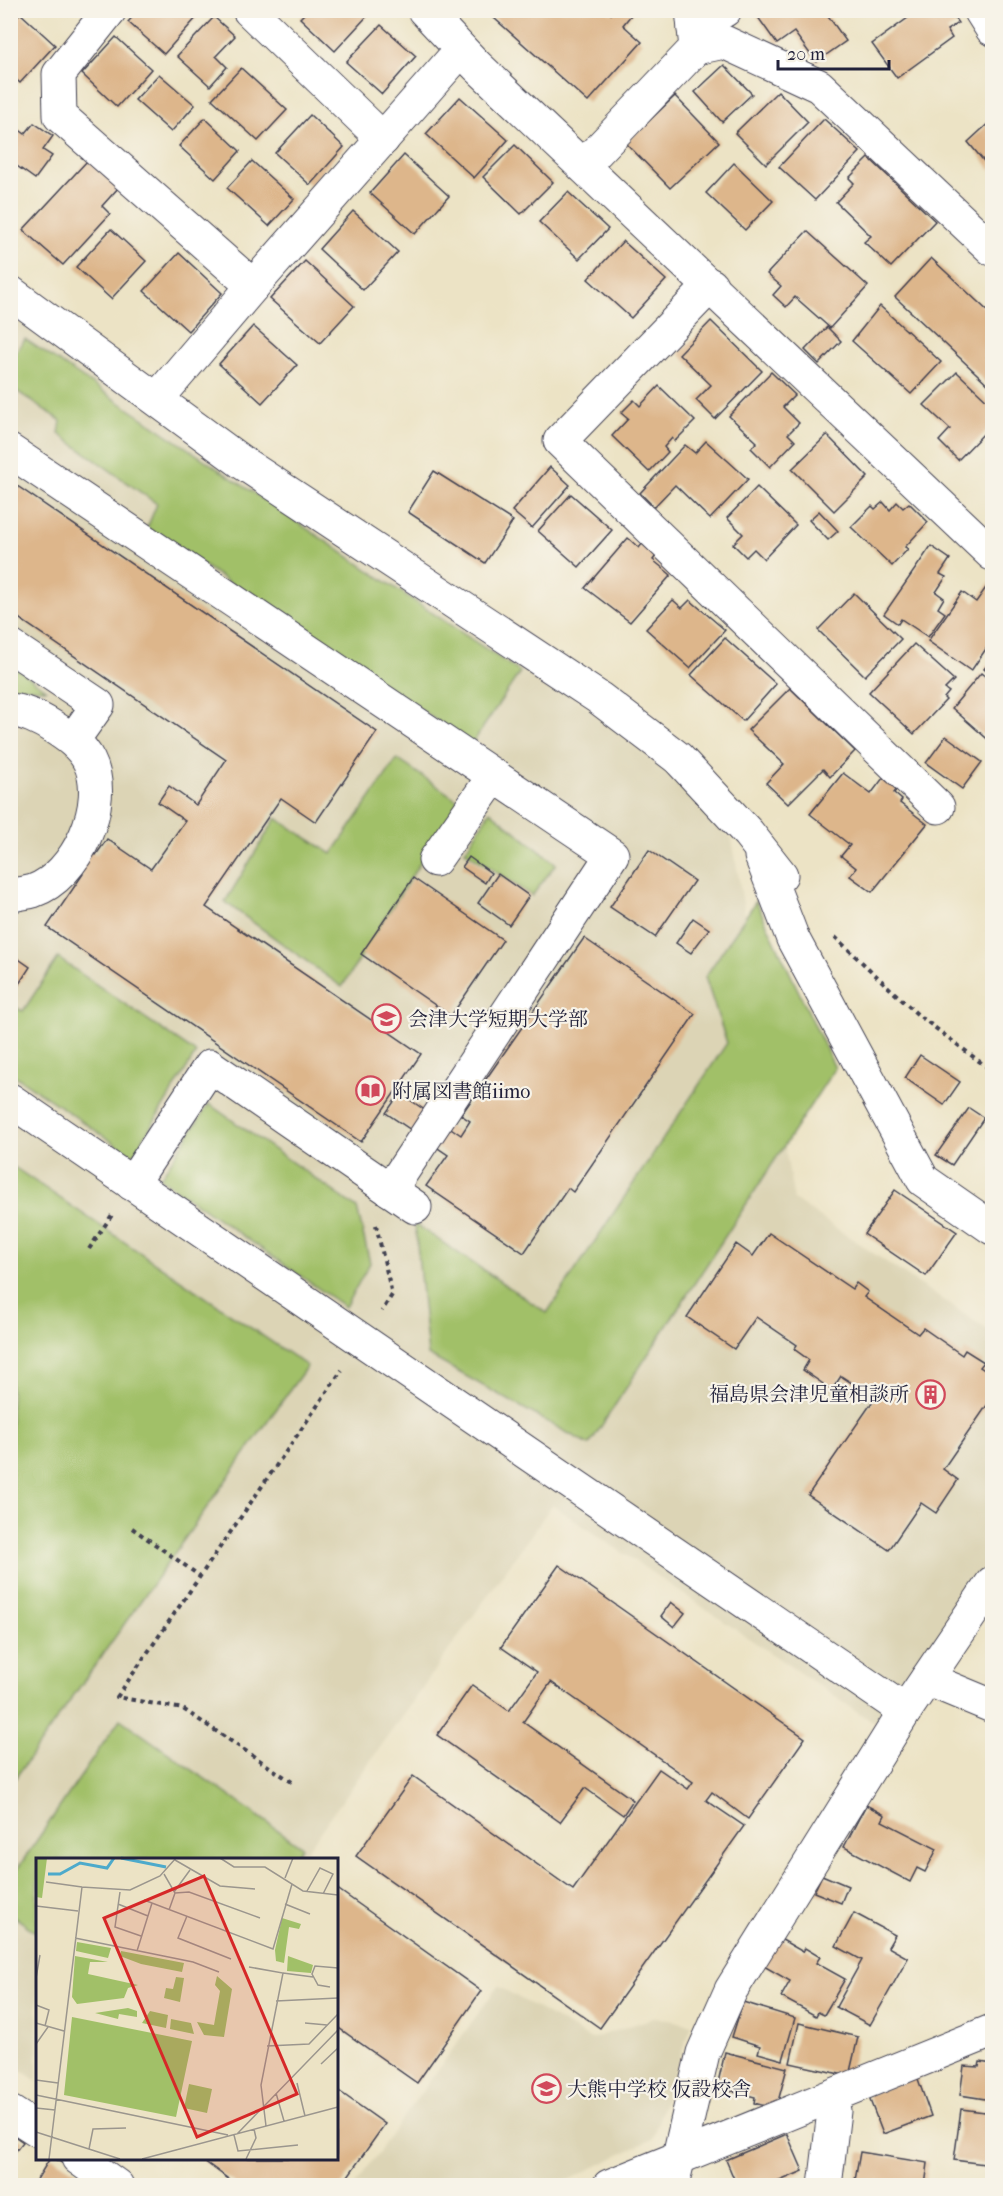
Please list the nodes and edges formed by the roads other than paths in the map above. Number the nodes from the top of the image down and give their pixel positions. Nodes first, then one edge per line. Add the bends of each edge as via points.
1 (110, 10) edge
2 (249, 10) edge
3 (424, 10) edge
4 (725, 10) edge
5 (980, 10) edge
6 (694, 29) edge
7 (993, 29) edge
8 (461, 50) junction
9 (383, 139) junction
10 (583, 165) junction
11 (993, 249) edge
12 (711, 285) junction
13 (253, 286) junction
14 (10, 292) edge
15 (157, 399) junction
16 (10, 451) edge
17 (993, 554) edge
18 (10, 646) edge
19 (10, 710) edge
20 (73, 740) junction
21 (494, 776) junction
22 (938, 807) dead end
23 (757, 846) junction
24 (435, 860) dead end
25 (781, 875) dead end
26 (10, 895) edge
27 (10, 1100) edge
28 (132, 1184) junction
29 (993, 1228) edge
30 (993, 1583) edge
31 (927, 1679) junction
32 (993, 1706) edge
33 (905, 1711) junction
34 (993, 2031) edge
35 (834, 2111) dead end
36 (10, 2112) edge
37 (36, 2129) edge
38 (81, 2160) edge
39 (676, 2170) edge
40 (117, 2186) edge
41 (609, 2186) edge
42 (825, 2186) edge

1 - 13 street via 59,74 60,116
2 - 9 street
3 - 8 street
4 - 6 street
5 - 7 street
6 - 10 street
6 - 11 street via 819,86
8 - 9 street
8 - 10 street
9 - 13 street
10 - 12 street
12 - 17 street
12 - 22 street via 560,441
13 - 15 street
14 - 15 street
15 - 23 street via 243,463 599,698 678,758
16 - 21 street
18 - 20 street via 98,705
19 - 20 street via 46,723
20 - 26 street via 89,760 96,784 95,808 78,853 59,874 34,891
21 - 24 street
21 - 28 street via 612,855 402,1198 210,1066
23 - 25 street
23 - 29 street via 793,939 923,1180
27 - 28 street
28 - 33 street
30 - 31 street
31 - 32 street
31 - 33 street
33 - 39 street via 731,1990 703,2053
34 - 39 street
35 - 42 street
36 - 37 street
38 - 40 street
39 - 41 street

